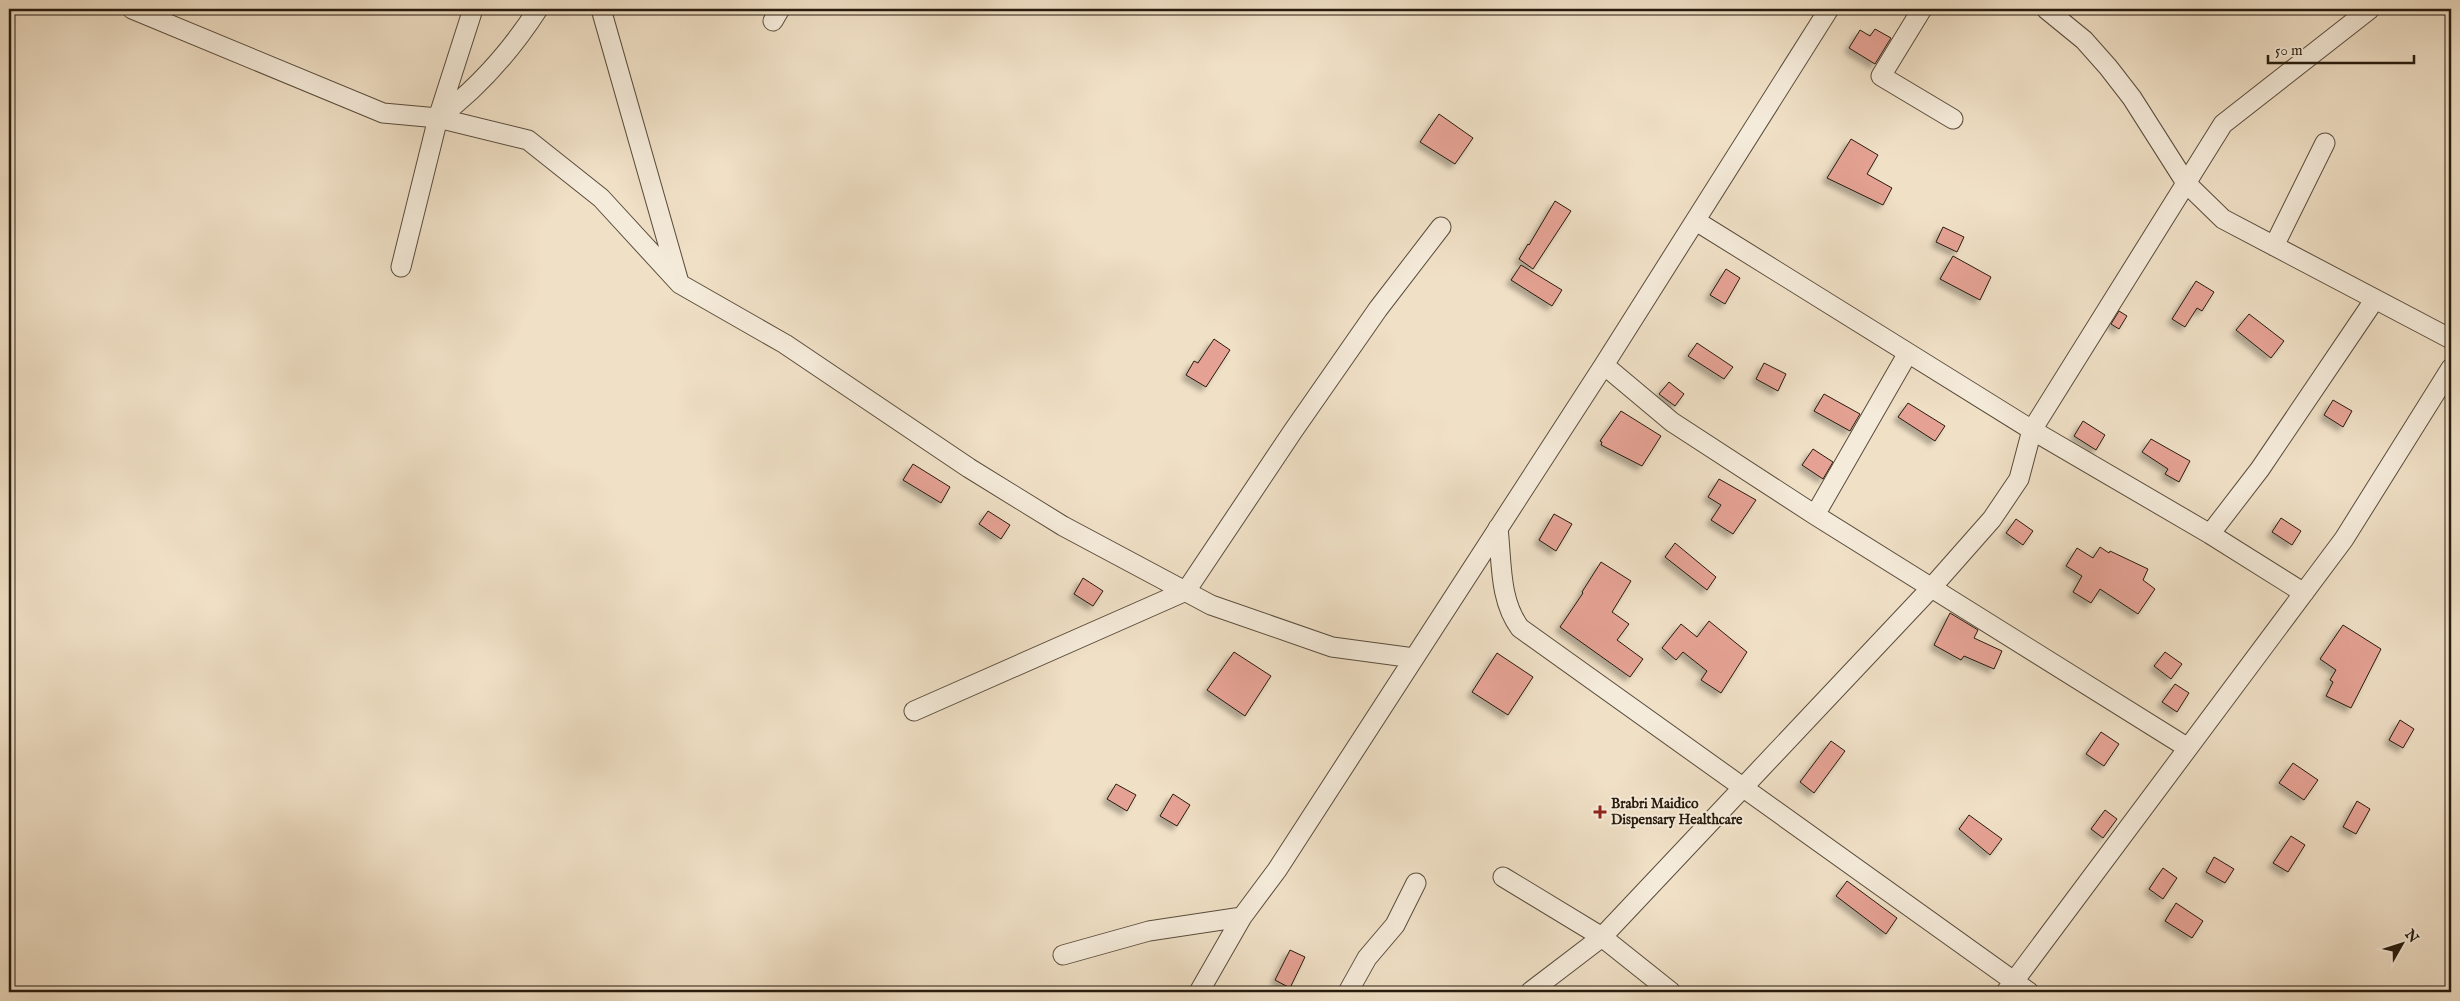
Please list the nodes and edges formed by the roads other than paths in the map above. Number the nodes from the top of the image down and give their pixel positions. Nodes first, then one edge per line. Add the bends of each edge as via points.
1 (132, 9) edge
2 (473, 9) edge
3 (538, 9) edge
4 (601, 9) edge
5 (1829, 9) edge
6 (1922, 9) edge
7 (2046, 9) edge
8 (2370, 9) edge
9 (438, 118) junction
10 (1952, 119) dead end
11 (2325, 143) dead end
12 (2186, 183) junction
13 (1696, 221) junction
14 (1441, 227) dead end
15 (2274, 246) junction
16 (401, 267) dead end
17 (680, 284) junction
18 (2375, 299) junction
19 (2451, 339) edge
20 (1908, 353) junction
21 (1604, 364) junction
22 (2451, 368) edge
23 (2032, 430) junction
24 (1815, 515) junction
25 (1498, 528) junction
26 (2210, 534) junction
27 (1932, 587) junction
28 (1186, 591) junction
29 (2304, 593) junction
30 (1414, 658) junction
31 (914, 711) dead end
32 (2188, 748) junction
33 (1742, 787) junction
34 (1503, 877) dead end
35 (1416, 883) dead end
36 (1242, 917) junction
37 (1602, 937) junction
38 (1064, 955) dead end
39 (2016, 989) edge
40 (1199, 992) edge
41 (1348, 992) edge
42 (1530, 992) edge
43 (1671, 992) edge

1 - 9 street via 383,113
2 - 9 street
3 - 9 street via 467,95
4 - 17 street
5 - 13 street
6 - 10 street via 1880,76
7 - 12 street via 2084,40 2108,67 2132,98
8 - 12 street via 2223,124
9 - 16 street
9 - 17 street via 528,140 601,198
11 - 15 street
12 - 15 street via 2223,219
12 - 23 street
13 - 20 street
13 - 21 street
14 - 28 street via 1372,317 1292,431
15 - 18 street
17 - 28 street via 785,344 969,468 1056,521
18 - 19 street
18 - 26 street via 2260,469
20 - 23 street
20 - 24 street
21 - 24 street via 1672,422
21 - 25 street
22 - 29 street via 2344,539
23 - 26 street
23 - 27 street via 2019,479 1992,519
24 - 27 street
25 - 30 street
25 - 33 street via 1506,599 1510,614 1520,628
26 - 29 street
27 - 32 street
27 - 33 street
28 - 30 street via 1211,605 1332,647
28 - 31 street
29 - 32 street
30 - 36 street via 1277,870
32 - 39 street
33 - 37 street
33 - 39 street
34 - 37 street
35 - 41 street via 1395,925 1368,958
36 - 38 street via 1148,931
36 - 40 street
37 - 42 street
37 - 43 street

